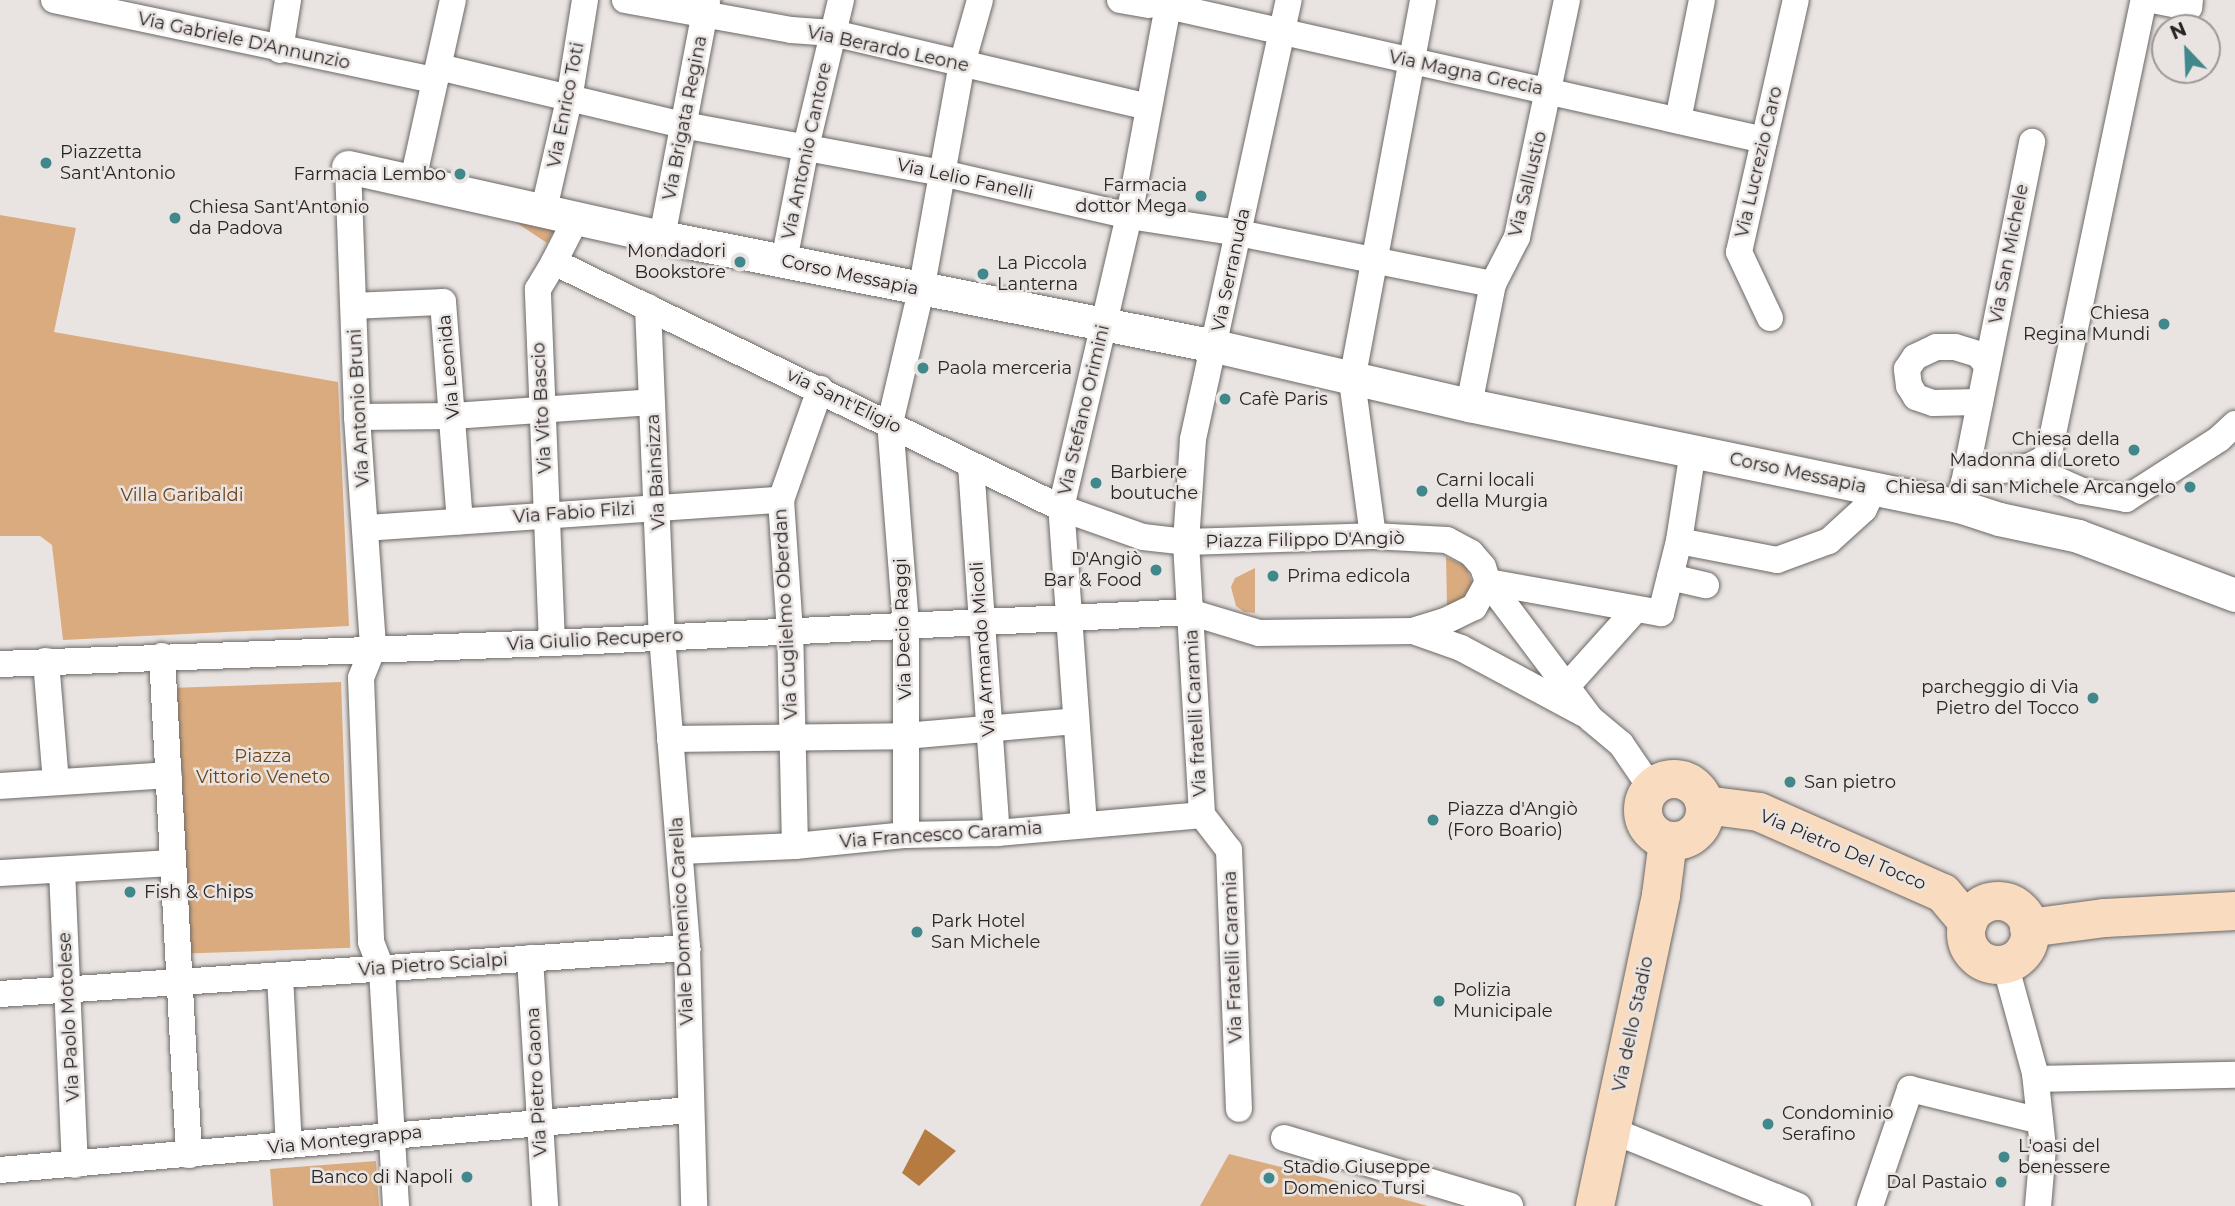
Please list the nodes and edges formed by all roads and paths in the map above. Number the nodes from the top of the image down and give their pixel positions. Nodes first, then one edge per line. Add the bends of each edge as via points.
1 (54, 0) edge
2 (288, 0) edge
3 (453, 0) edge
4 (585, 0) edge
5 (625, 0) edge
6 (841, 0) edge
7 (980, 0) edge
8 (1121, 0) edge
9 (1289, 0) edge
10 (1423, 0) edge
11 (1567, 0) edge
12 (1702, 0) edge
13 (1796, 0) edge
14 (2144, 0) edge
15 (2152, 0) edge
16 (2190, 0) edge
17 (1162, 4) edge
18 (706, 6) edge
19 (1283, 32) junction
20 (833, 33) junction
21 (280, 50) junction
22 (1409, 62) junction
23 (962, 64) junction
24 (437, 74) junction
25 (1550, 90) junction
26 (569, 100) junction
27 (1148, 107) junction
28 (1678, 120) junction
29 (683, 125) junction
30 (1764, 140) junction
31 (2032, 142) dead end
32 (806, 147) junction
33 (348, 167) joint
34 (942, 173) junction
35 (413, 180) junction
36 (544, 209) junction
37 (1129, 216) junction
38 (577, 217) junction
39 (1239, 233) junction
40 (662, 237) junction
41 (783, 261) junction
42 (554, 262) junction
43 (1373, 262) junction
44 (1493, 284) junction
45 (921, 291) junction
46 (354, 306) junction
47 (648, 307) junction
48 (1770, 318) dead end
49 (1104, 325) junction
50 (1215, 346) junction
51 (1987, 365) junction
52 (1352, 380) junction
53 (820, 389) junction
54 (652, 402) junction
55 (1980, 402) junction
56 (1469, 405) junction
57 (542, 408) junction
58 (453, 416) junction
59 (357, 417) junction
60 (890, 423) junction
61 (2235, 424) edge
62 (1693, 451) junction
63 (971, 465) junction
64 (2028, 467) junction
65 (1874, 488) junction
66 (1962, 494) junction
67 (781, 500) junction
68 (658, 508) junction
69 (1061, 508) junction
70 (548, 514) junction
71 (460, 521) junction
72 (366, 528) junction
73 (1373, 536) junction
74 (1679, 541) junction
75 (1186, 542) junction
76 (1670, 577) junction
77 (1488, 582) junction
78 (1706, 585) dead end
79 (2235, 595) edge
80 (1636, 609) junction
81 (1190, 612) junction
82 (1069, 618) junction
83 (981, 623) junction
84 (906, 625) junction
85 (1413, 631) junction
86 (790, 632) junction
87 (662, 636) junction
88 (552, 643) junction
89 (373, 648) junction
90 (162, 656) junction
91 (46, 661) junction
92 (0, 664) edge
93 (1567, 686) junction
94 (1591, 719) junction
95 (1075, 721) junction
96 (988, 729) junction
97 (905, 736) junction
98 (791, 737) junction
99 (670, 739) junction
100 (169, 775) junction
101 (56, 782) junction
102 (0, 786) edge
103 (1651, 788) junction
104 (1705, 805) junction
105 (1202, 815) junction
106 (1084, 825) junction
107 (997, 833) junction
108 (906, 835) junction
109 (1668, 841) junction
110 (795, 846) junction
111 (680, 851) junction
112 (172, 863) junction
113 (62, 870) junction
114 (0, 873) edge
115 (2235, 911) edge
116 (1968, 923) junction
117 (2029, 928) junction
118 (687, 948) junction
119 (530, 958) junction
120 (2005, 964) junction
121 (382, 970) junction
122 (280, 976) junction
123 (179, 981) junction
124 (66, 989) junction
125 (0, 994) edge
126 (2235, 1075) edge
127 (2036, 1079) junction
128 (1239, 1109) dead end
129 (690, 1110) junction
130 (539, 1121) junction
131 (2040, 1121) junction
132 (1611, 1130) junction
133 (391, 1135) junction
134 (1284, 1138) dead end
135 (289, 1145) junction
136 (189, 1155) junction
137 (75, 1165) junction
138 (0, 1170) edge
139 (397, 1206) edge
140 (545, 1206) edge
141 (694, 1206) edge
142 (1510, 1206) edge
143 (1595, 1206) edge
144 (1798, 1206) edge
145 (1870, 1206) edge
146 (2038, 1206) edge

1 - 21 street, Via Gabriele D'Annunzio
2 - 21 street
3 - 24 street
4 - 26 street, Via Enrico Toti
5 - 18 street, Via Berardo Leone
6 - 20 street, Via Antonio Cantore
7 - 23 street, Via Decio Raggi
8 - 17 street, Via Magna Grecia
9 - 19 street, Via Serranuda
10 - 22 street
11 - 25 street, Via Sallustio
12 - 28 street
13 - 30 street, Via Lucrezio Caro
14 - 64 street via 2050,448 2045,459
15 - 16 street via 2189,7
17 - 19 street, Via Magna Grecia
17 - 27 street, Via Stefano Orimini
18 - 20 street, Via Berardo Leone via 791,30
18 - 29 street, Via Brigata Regina
19 - 22 street, Via Magna Grecia
19 - 39 street, Via Serranuda
20 - 23 street, Via Berardo Leone
20 - 32 street, Via Antonio Cantore
21 - 24 street, Via Gabriele D'Annunzio
22 - 25 street, Via Magna Grecia
22 - 43 street
23 - 27 street, Via Berardo Leone
23 - 34 street, Via Decio Raggi
24 - 26 street, Via Lelio Fanelli
24 - 35 street
25 - 28 street, Via Magna Grecia
25 - 44 street, Via Sallustio via 1517,237
26 - 29 street, Via Lelio Fanelli
26 - 36 street, Via Enrico Toti
27 - 37 street, Via Stefano Orimini
28 - 30 street, Via Magna Grecia
29 - 32 street, Via Lelio Fanelli
29 - 40 street, Via Brigata Regina
30 - 48 street, Via Lucrezio Caro via 1739,252
31 - 51 street, Via San Michele
32 - 34 street, Via Lelio Fanelli
32 - 41 street, Via Antonio Cantore
33 - 35 street, Corso Messapia
33 - 46 street, Via Antonio Bruni
34 - 37 street, Via Lelio Fanelli
34 - 45 street, Via Decio Raggi
35 - 36 street, Corso Messapia
36 - 38 street, Corso Messapia
37 - 39 street, Via Lelio Fanelli
37 - 49 street, Via Stefano Orimini
38 - 40 street, Corso Messapia
38 - 42 street
39 - 43 street, Via Lelio Fanelli
39 - 50 street, Via Serranuda
40 - 41 street, Corso Messapia
41 - 45 street, Corso Messapia
42 - 47 street, via Sant'Eligio
42 - 57 street, Via Vito Bascio via 538,289
43 - 44 street, Via Lelio Fanelli
43 - 52 street
44 - 56 street, Via Sallustio
45 - 49 street, Corso Messapia
45 - 60 street, Via Decio Raggi
46 - 58 street, Via Leonida via 443,302
46 - 59 street, Via Antonio Bruni
47 - 53 street, via Sant'Eligio
47 - 54 street, Via Bainsizza
49 - 50 street, Corso Messapia
49 - 69 street, Via Stefano Orimini
50 - 52 street, Corso Messapia
50 - 75 street, Via Serranuda via 1193,439
51 - 55 street, Via San Michele
51 - 55 street via 1978,354 1936,347 1915,357 1907,369 1916,397 1933,403
52 - 56 street, Corso Messapia
52 - 73 street
53 - 60 street, via Sant'Eligio
53 - 67 street, Via Guglielmo Oberdan
54 - 57 street
54 - 68 street, Via Bainsizza
55 - 66 street, Via San Michele
56 - 62 street, Corso Messapia
57 - 58 street
57 - 70 street, Via Vito Bascio
58 - 59 street
58 - 71 street, Via Leonida
59 - 72 street, Via Antonio Bruni
60 - 63 street, via Sant'Eligio
60 - 84 street, Via Decio Raggi
61 - 64 street via 2126,499 2082,491
62 - 65 street, Corso Messapia
62 - 74 street
63 - 69 street, via Sant'Eligio
63 - 83 street, Via Armando Micoli
64 - 66 street via 1975,473
65 - 66 street, Corso Messapia
65 - 74 street via 1864,509 1829,541 1777,560
66 - 79 street, Corso Messapia via 1999,519 2078,536
67 - 68 street, Via Fabio Filzi
67 - 86 street, Via Guglielmo Oberdan
68 - 70 street, Via Fabio Filzi
68 - 87 street, Via Bainsizza
69 - 75 street, via Sant'Eligio via 1143,537
69 - 82 street, Via Stefano Orimini
70 - 71 street, Via Fabio Filzi
70 - 88 street, Via Vito Bascio
71 - 72 street, Via Fabio Filzi
72 - 89 street, Via Antonio Bruni
73 - 75 street, Piazza Filippo D'Angiò
73 - 77 street, Piazza Filippo D'Angiò via 1447,540 1471,553
74 - 76 street
75 - 81 street, Piazza Filippo D'Angiò
76 - 78 street
76 - 80 street via 1661,613
77 - 80 street
77 - 85 street, Piazza Filippo D'Angiò via 1474,607
77 - 93 street, Piazza Filippo D'Angiò
80 - 93 street
81 - 82 street, Via Giulio Recupero
81 - 85 street, Piazza Filippo D'Angiò via 1259,633
81 - 105 street, Via fratelli Caramia
82 - 83 street, Via Giulio Recupero
82 - 95 street, Via Stefano Orimini
83 - 84 street, Via Giulio Recupero
83 - 96 street, Via Armando Micoli
84 - 86 street, Via Giulio Recupero
84 - 97 street, Via Decio Raggi
85 - 94 street, Piazza Filippo D'Angiò via 1461,648
86 - 87 street, Via Giulio Recupero
86 - 98 street, Via Guglielmo Oberdan
87 - 88 street, Via Giulio Recupero
87 - 99 street, Viale Domenico Carella
88 - 89 street, Via Giulio Recupero
89 - 90 street, Via Giulio Recupero
89 - 121 street via 361,678 371,942
90 - 91 street, Via Giulio Recupero
90 - 100 street
91 - 92 street, Via Giulio Recupero
91 - 101 street
93 - 94 street, Piazza Filippo D'Angiò
94 - 103 street, Piazza Filippo D'Angiò via 1621,744
95 - 96 street
95 - 106 street, Via Stefano Orimini
96 - 97 street
96 - 107 street, Via Armando Micoli
97 - 98 street
97 - 108 street, Via Decio Raggi
98 - 99 street
98 - 110 street, Via Guglielmo Oberdan
99 - 111 street, Viale Domenico Carella
100 - 101 street
100 - 112 street
101 - 102 street
103 - 104 main road via 1668,779 1688,781
103 - 109 main road via 1642,815 1651,832
104 - 109 main road via 1696,832
104 - 116 main road, Via Pietro Del Tocco via 1759,812 1931,888 1943,894
105 - 106 street, Via Francesco Caramia
105 - 128 street, Via Fratelli Caramia via 1229,850
106 - 107 street, Via Francesco Caramia
107 - 108 street, Via Francesco Caramia
108 - 110 street, Via Francesco Caramia
109 - 132 main road, Via dello Stadio via 1661,895
110 - 111 street, Via Francesco Caramia
111 - 118 street, Viale Domenico Carella
112 - 113 street
112 - 123 street
113 - 114 street
113 - 124 street, Via Paolo Motolese
115 - 117 main road via 2105,918
116 - 117 main road via 1981,906 2001,901 2020,909
116 - 120 main road via 1968,941 1978,957
117 - 120 main road via 2027,947
118 - 119 street, Via Pietro Scialpi
118 - 129 street, Viale Domenico Carella
119 - 121 street, Via Pietro Scialpi
119 - 130 street, Via Pietro Gaona
120 - 127 street
121 - 122 street, Via Pietro Scialpi
121 - 133 street
122 - 123 street, Via Pietro Scialpi
122 - 135 street
123 - 124 street, Via Pietro Scialpi
123 - 136 street
124 - 125 street, Via Pietro Scialpi
124 - 137 street, Via Paolo Motolese
126 - 127 street
127 - 131 street
129 - 130 street, Via Montegrappa
129 - 141 street, Viale Domenico Carella
130 - 133 street, Via Montegrappa
130 - 140 street, Via Pietro Gaona
131 - 145 street via 1910,1089
131 - 146 street via 2043,1148
132 - 143 main road, Via dello Stadio
132 - 144 street
133 - 135 street, Via Montegrappa
133 - 139 street
134 - 142 street
135 - 136 street, Via Montegrappa
136 - 137 street, Via Montegrappa
137 - 138 street, Via Montegrappa

